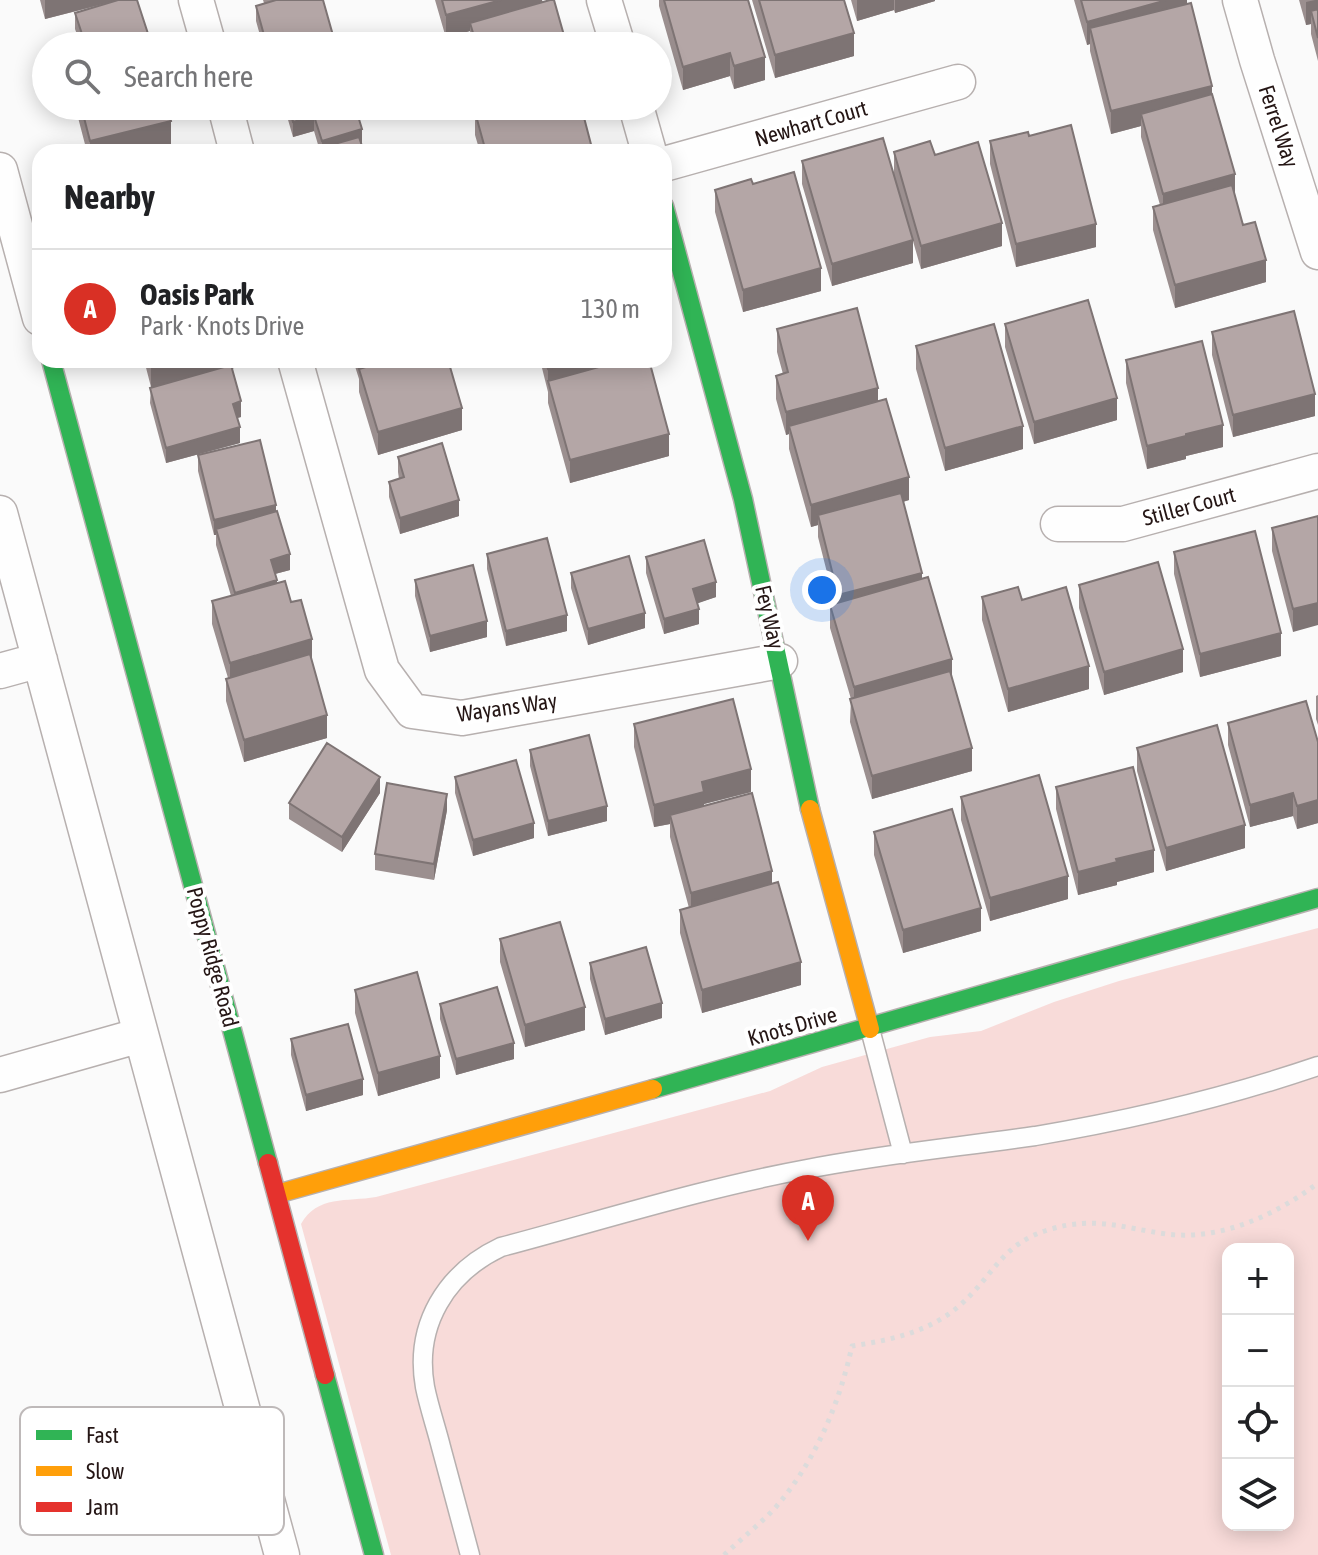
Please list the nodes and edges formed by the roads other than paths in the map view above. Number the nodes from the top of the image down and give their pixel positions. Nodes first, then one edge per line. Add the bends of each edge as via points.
1 (196, 0) edge
2 (604, 0) edge
3 (1240, 0) edge
4 (205, 32) edge
5 (614, 32) edge
6 (958, 82) dead end
7 (229, 120) edge
8 (640, 120) edge
9 (235, 144) edge
10 (647, 144) edge
11 (672, 162) edge
12 (0, 170) edge
13 (1308, 182) edge
14 (672, 236) edge
15 (1318, 252) edge
16 (32, 288) edge
17 (53, 368) edge
18 (297, 368) edge
19 (1318, 471) edge
20 (0, 513) edge
21 (1058, 524) dead end
22 (40, 660) junction
23 (780, 661) junction
24 (0, 671) edge
25 (1318, 898) edge
26 (870, 1029) junction
27 (141, 1035) junction
28 (1318, 1066) edge
29 (0, 1075) edge
30 (903, 1154) junction
31 (277, 1194) junction
32 (242, 1407) edge
33 (277, 1535) edge
34 (282, 1555) edge
35 (374, 1555) edge
36 (470, 1555) edge

1 - 4 street
2 - 5 street
3 - 13 street, Ferrel Way via 1257,60
6 - 11 street, Newhart Court
7 - 9 street
8 - 10 street
12 - 16 street
13 - 15 street, Ferrel Way
14 - 23 street, Fey Way via 743,499
17 - 31 street, Poppy Ridge Road
18 - 23 street, Wayans Way via 382,670 412,711 462,718
19 - 21 street, Stiller Court via 1123,524
20 - 22 street
22 - 24 street
22 - 27 street
23 - 26 street, Fey Way via 817,840
25 - 26 street, Knots Drive
26 - 30 lane
26 - 31 street, Knots Drive
27 - 29 street
27 - 32 street
28 - 30 lane via 1133,1117
30 - 36 lane via 757,1179 501,1247 458,1275 429,1320 423,1365
31 - 35 street, Poppy Ridge Road
33 - 34 street

